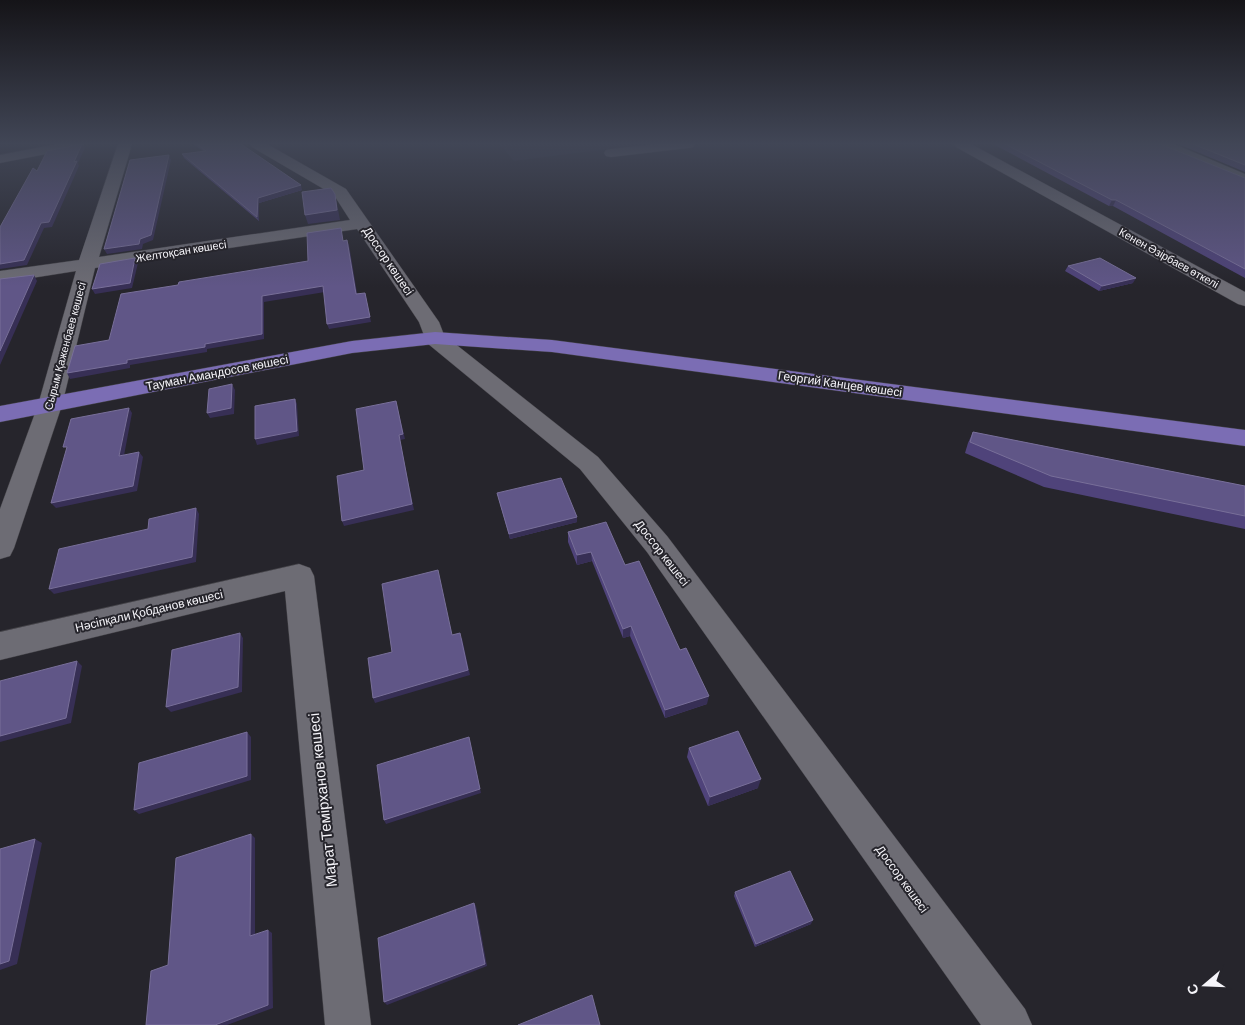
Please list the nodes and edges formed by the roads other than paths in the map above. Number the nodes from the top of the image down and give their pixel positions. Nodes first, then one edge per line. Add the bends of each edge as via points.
1 (110, 192) edge
2 (340, 192) edge
3 (1048, 192) edge
4 (362, 222) junction
5 (87, 265) junction
6 (0, 278) edge
7 (1245, 300) edge
8 (435, 338) junction
9 (50, 405) junction
10 (0, 414) edge
11 (1245, 438) edge
12 (0, 548) edge
13 (298, 576) joint
14 (0, 646) edge
15 (348, 1025) edge
16 (1009, 1025) edge

1 - 5 street, Сырым Қаженбаев көшесі
2 - 4 street, Доссор көшесі
3 - 7 street, Кенен Әзірбаев өткелі
4 - 5 street, Желтоқсан көшесі
4 - 8 street, Доссор көшесі via 429,322
5 - 6 street, Желтоқсан көшесі
5 - 9 street, Сырым Қаженбаев көшесі
8 - 9 main road, Тауман Амандосов көшесі via 352,347
8 - 11 main road, Георгий Канцев көшесі via 552,346
8 - 16 street, Доссор көшесі via 589,463 657,544
9 - 10 main road, Тауман Амандосов көшесі
9 - 12 street, Сырым Қаженбаев көшесі
13 - 14 street, Нәсіпқали Қобданов көшесі
13 - 15 street, Марат Темірханов көшесі

